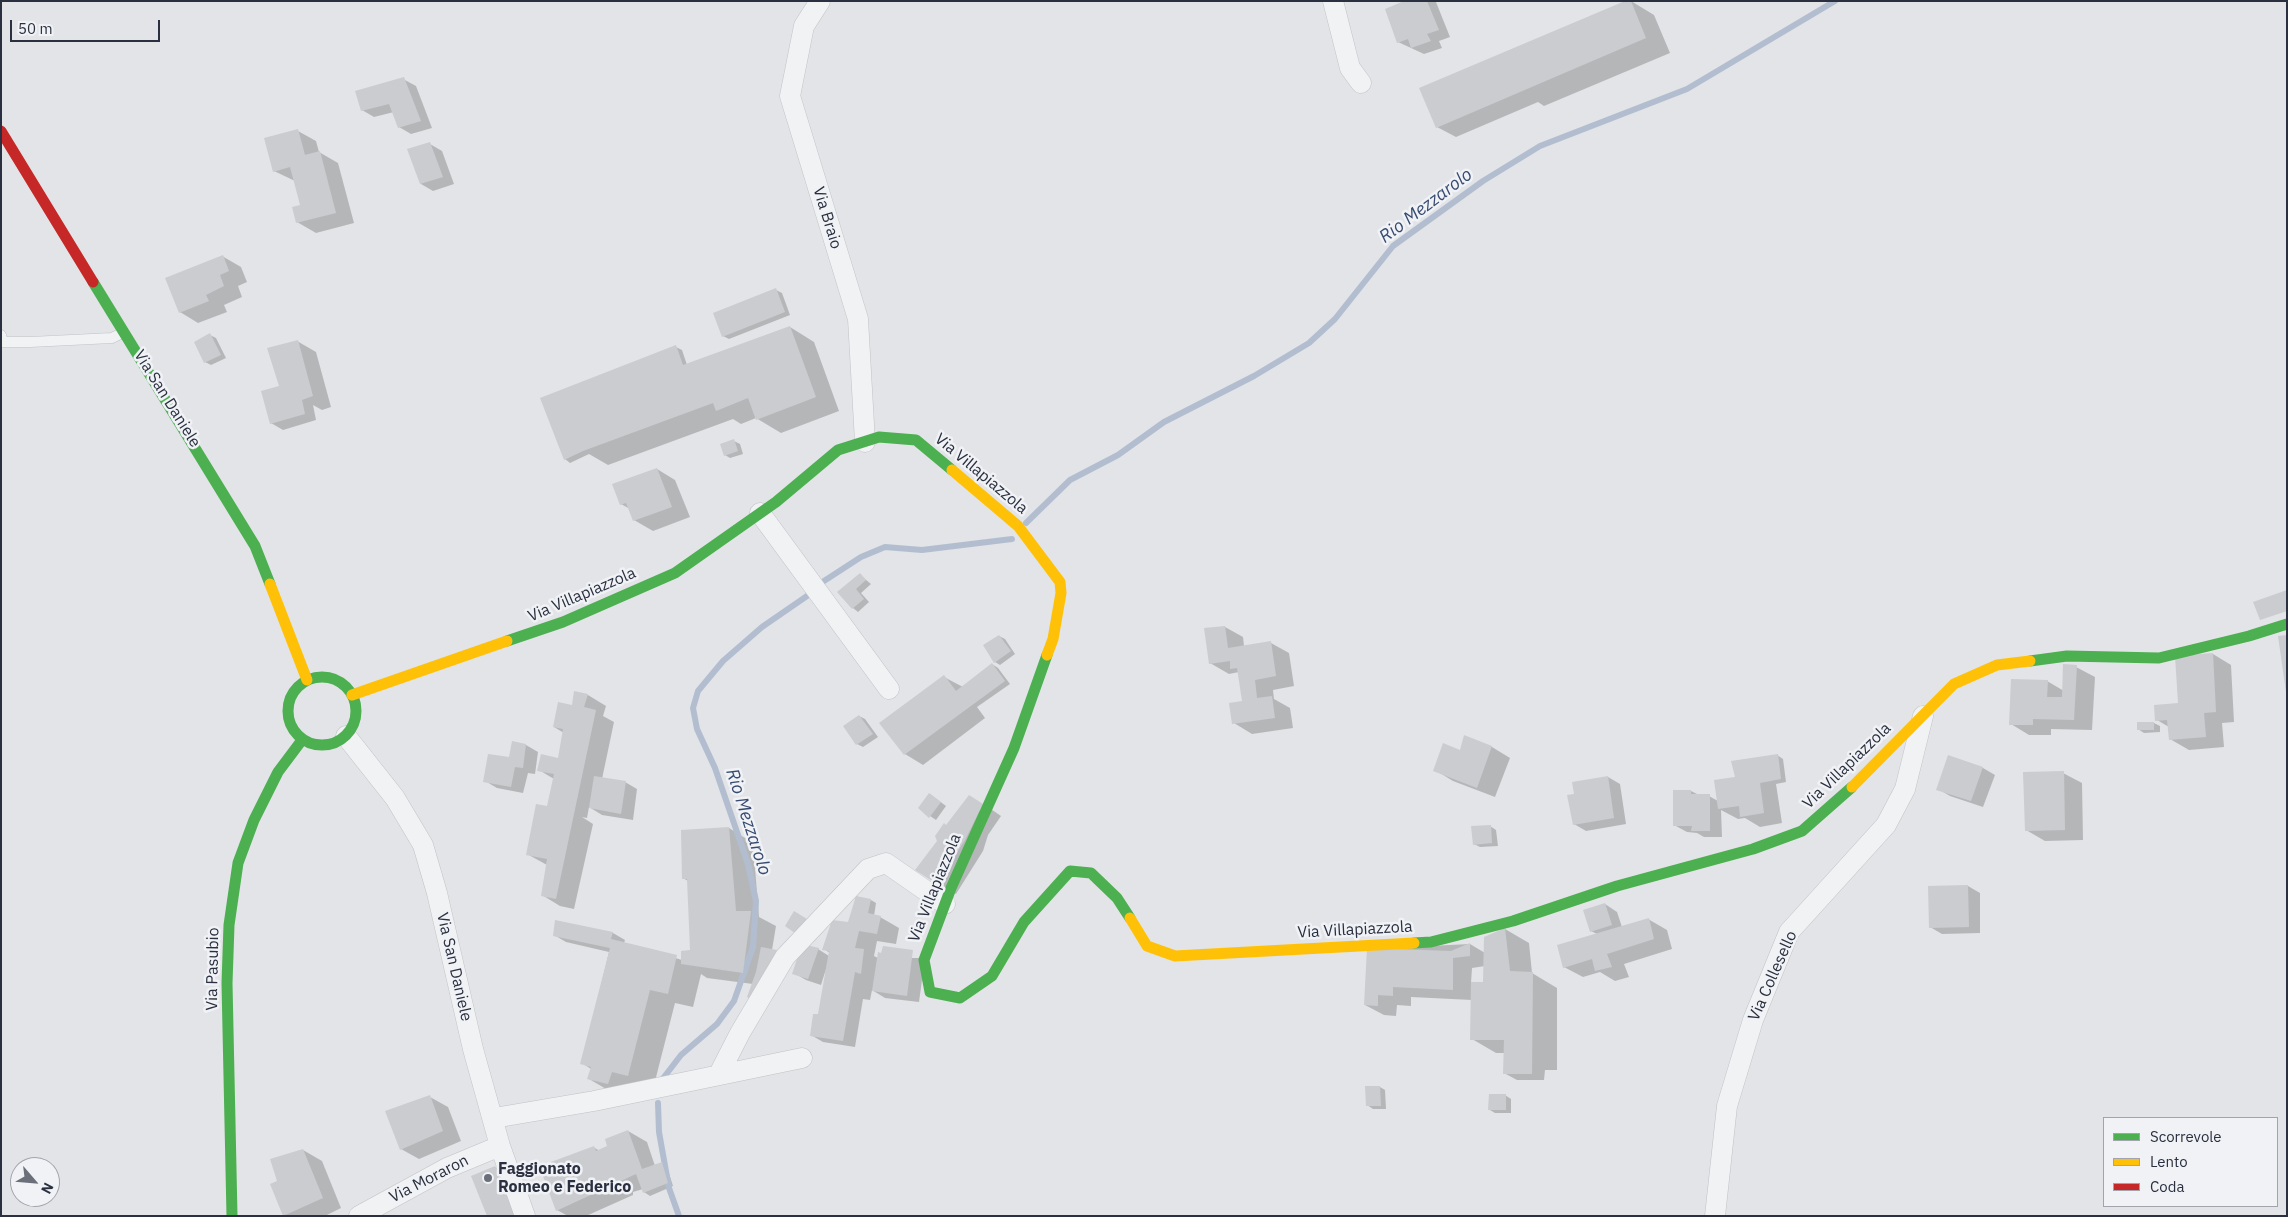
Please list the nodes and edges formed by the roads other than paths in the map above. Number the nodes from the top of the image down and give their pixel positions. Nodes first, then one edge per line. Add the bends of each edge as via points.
1 (820, 1) edge
2 (1334, 1) edge
3 (1361, 83) dead end
4 (1, 131) edge
5 (125, 331) junction
6 (1, 335) edge
7 (865, 442) junction
8 (760, 513) junction
9 (2287, 624) edge
10 (306, 680) junction
11 (889, 690) dead end
12 (352, 695) junction
13 (1923, 714) junction
14 (346, 736) junction
15 (302, 740) junction
16 (945, 904) junction
17 (802, 1058) dead end
18 (720, 1074) junction
19 (494, 1118) junction
20 (500, 1146) junction
21 (232, 1216) edge
22 (359, 1216) edge
23 (525, 1216) edge
24 (1715, 1216) edge

1 - 7 street, Via Braio via 804,26 790,96 858,318
2 - 3 street via 1350,68
4 - 5 street, Via San Daniele
5 - 6 lane via 112,338 30,342 3,342
5 - 10 street, Via San Daniele via 255,546
7 - 8 street, Via Villapiazzola via 838,450
7 - 16 street, Via Villapiazzola via 879,437 916,440 1018,526 1060,582 1053,639 1014,748
8 - 11 street
8 - 12 street, Via Villapiazzola via 675,573 571,619
9 - 13 street, Via Villapiazzola via 2159,658 2067,656 1997,666 1954,684
10 - 12 street via 327,677 337,681
10 - 15 street via 295,689 288,702 292,730
12 - 14 street via 356,712
13 - 16 street, Via Villapiazzola via 1855,785 1802,831 1753,849 1617,886 1513,921 1430,942 1175,956 1147,946 1117,898 1091,873 1070,871 1024,922 992,976 960,998 930,992 924,960
13 - 24 street, Via Collesello via 1905,789 1886,824 1789,932 1753,1020 1727,1106
14 - 15 street via 325,746
14 - 19 street, Via San Daniele via 395,798 423,845 473,1049
15 - 21 street, Via Pasubio via 278,772 254,820 238,863 229,925 228,983
16 - 18 street via 886,863 868,868 785,957
17 - 18 street
18 - 19 street
19 - 20 street, Via San Daniele
20 - 22 street, Via Moraron via 447,1168
20 - 23 street, Via San Daniele

